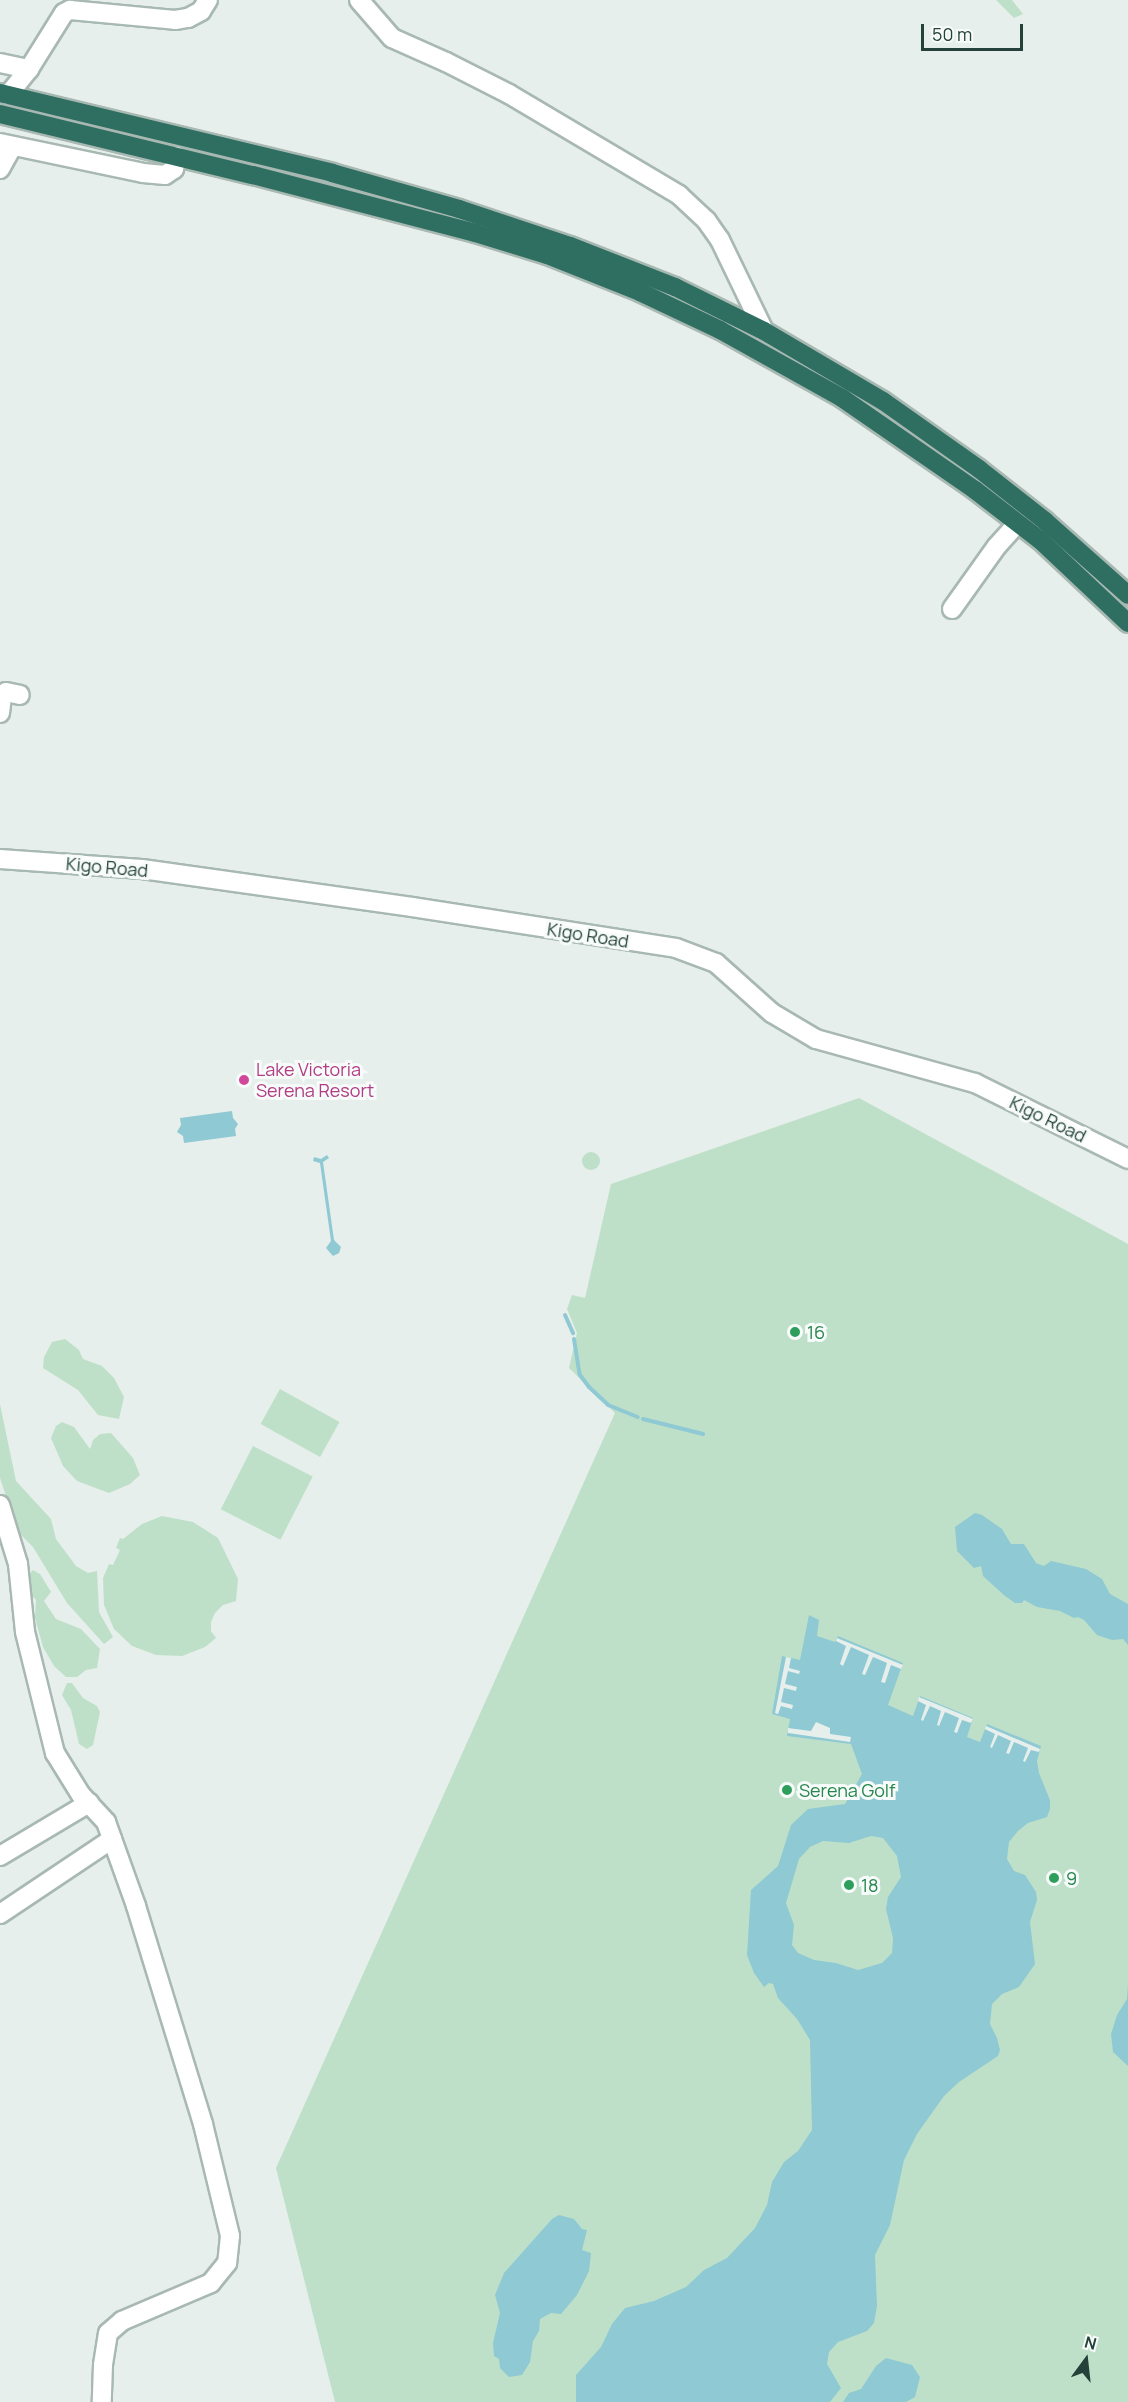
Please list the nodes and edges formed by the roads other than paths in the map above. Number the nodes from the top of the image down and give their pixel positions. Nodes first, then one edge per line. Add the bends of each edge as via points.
1 (208, 0) edge
2 (359, 0) edge
3 (0, 63) edge
4 (29, 69) junction
5 (4, 94) edge
6 (0, 114) edge
7 (6, 145) edge
8 (177, 156) junction
9 (0, 169) edge
10 (764, 331) junction
11 (1018, 523) junction
12 (1128, 595) edge
13 (952, 609) dead end
14 (1128, 623) edge
15 (20, 695) dead end
16 (0, 713) edge
17 (0, 859) edge
18 (1128, 1159) edge
19 (0, 1505) edge
20 (89, 1803) junction
21 (112, 1839) junction
22 (0, 1856) edge
23 (0, 1914) edge
24 (102, 2402) edge

1 - 4 street via 201,11 175,20 70,10 64,13
2 - 10 street via 392,38 509,94 679,195 706,220 720,240
3 - 4 street
4 - 5 street
5 - 10 highway via 332,173 470,212 637,271
6 - 8 highway
7 - 8 street via 165,175 174,169
7 - 9 street
8 - 11 highway via 475,233 547,255 640,292 720,330 842,398
10 - 12 highway via 883,401 979,469 1077,546
11 - 13 street
11 - 14 highway
15 - 16 street via 6,692
17 - 18 street, Kigo Road via 142,869 676,948 716,963 772,1014 816,1039 975,1083
19 - 20 street via 18,1564 24,1632 45,1721 55,1753
20 - 21 street via 103,1816
20 - 22 street
21 - 23 street
21 - 24 street via 203,2124 230,2236 227,2263 211,2283 122,2321 108,2333

